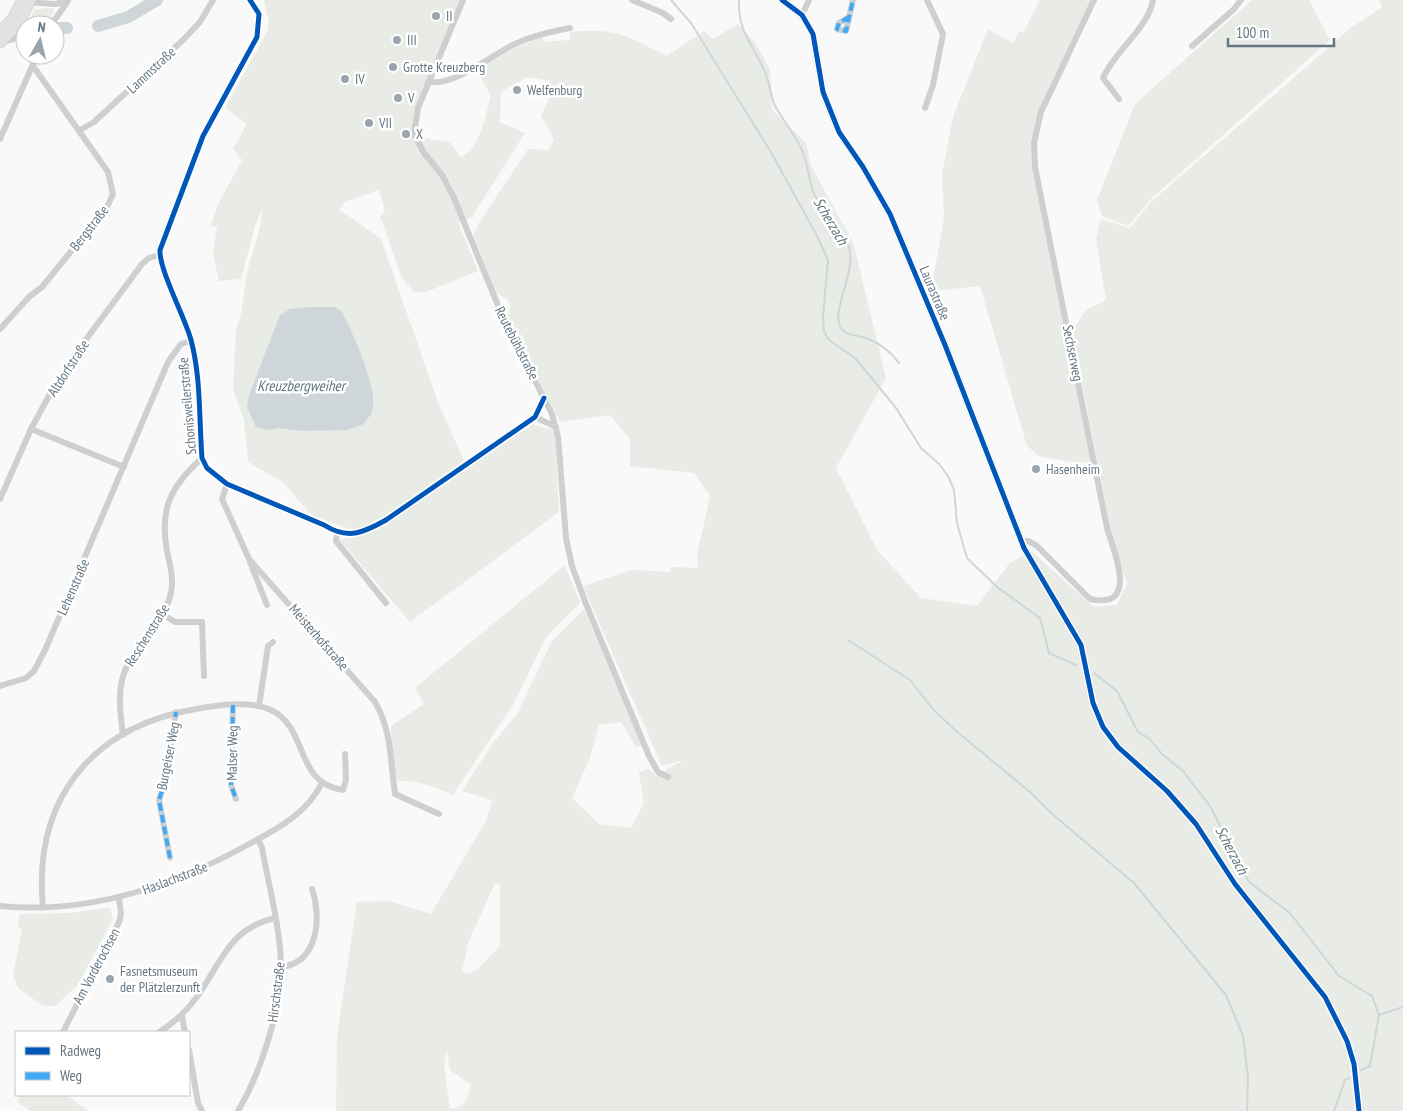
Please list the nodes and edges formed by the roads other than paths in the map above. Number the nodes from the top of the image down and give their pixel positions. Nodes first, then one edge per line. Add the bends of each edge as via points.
1 (213, 0) edge
2 (250, 0) edge
3 (463, 0) edge
4 (632, 0) edge
5 (782, 0) edge
6 (809, 0) edge
7 (853, 0) edge
8 (927, 0) edge
9 (1094, 0) edge
10 (1154, 0) edge
11 (1241, 0) edge
12 (26, 1) edge
13 (68, 1) edge
14 (58, 15) edge
15 (802, 15) junction
16 (849, 16) dead end
17 (671, 19) dead end
18 (570, 28) dead end
19 (0, 31) edge
20 (15, 39) edge
21 (0, 43) edge
22 (1192, 46) dead end
23 (33, 66) joint
24 (428, 82) junction
25 (1119, 99) dead end
26 (924, 108) dead end
27 (80, 130) junction
28 (0, 139) edge
29 (159, 255) junction
30 (0, 329) edge
31 (191, 341) junction
32 (544, 398) junction
33 (535, 418) junction
34 (556, 427) junction
35 (31, 429) junction
36 (202, 458) junction
37 (124, 467) junction
38 (227, 484) junction
39 (0, 499) edge
40 (337, 533) junction
41 (1021, 542) junction
42 (249, 558) junction
43 (386, 603) dead end
44 (267, 605) dead end
45 (162, 614) junction
46 (272, 642) dead end
47 (204, 676) dead end
48 (0, 686) edge
49 (233, 705) junction
50 (259, 706) junction
51 (176, 712) junction
52 (123, 735) junction
53 (345, 754) dead end
54 (668, 777) dead end
55 (322, 783) junction
56 (236, 799) dead end
57 (439, 814) dead end
58 (258, 840) junction
59 (170, 858) dead end
60 (312, 889) dead end
61 (119, 898) junction
62 (0, 906) edge
63 (43, 907) junction
64 (275, 918) junction
65 (281, 967) junction
66 (182, 1016) junction
67 (64, 1031) edge
68 (160, 1031) edge
69 (186, 1031) edge
70 (190, 1056) edge
71 (202, 1111) edge
72 (238, 1111) edge
73 (1359, 1111) edge

1 - 27 street, Lammstraße via 200,22 184,39 94,122
2 - 29 street via 259,14 257,37 203,136 166,228
3 - 24 street, Reutebühlstraße
4 - 17 street
5 - 15 street
6 - 15 street
7 - 16 street
8 - 26 street via 943,34 933,85
9 - 41 street, Sechserweg via 1041,112 1034,143 1035,167 1121,588 1108,600 1090,599 1036,545
10 - 25 street via 1149,14 1103,78
11 - 22 street
12 - 13 street via 54,4
12 - 19 main road
12 - 21 main road via 19,24
13 - 14 street
15 - 41 street, Laurastraße via 813,34 823,92 839,132 890,214
18 - 24 street via 524,40 467,72 437,84
20 - 21 street
23 - 27 street, Bergstraße
23 - 28 street
24 - 32 street, Reutebühlstraße via 416,117 416,141 442,175 454,198 504,320
27 - 30 street, Bergstraße via 108,172 113,194 110,202 42,287
29 - 31 street, Schonisweilerstraße
29 - 35 street, Altdorfstraße via 142,264 73,357
31 - 36 street, Schonisweilerstraße via 196,362
31 - 37 street, Lehenstraße via 181,344 168,362
32 - 33 street
32 - 34 street, Reutebühlstraße
33 - 34 street
33 - 40 street, Schonisweilerstraße via 386,520 364,532
34 - 54 street, Reutebühlstraße via 566,538 575,576 649,756 658,772
35 - 37 street
35 - 39 street, Altdorfstraße
36 - 38 street, Schonisweilerstraße via 207,468
36 - 45 street, Reschenstraße via 179,481 166,508 163,523 172,581
37 - 48 street, Lehenstraße via 34,671 16,682
38 - 40 street, Schonisweilerstraße
38 - 42 street, Meisterhofstraße via 222,499
40 - 43 street via 336,541
41 - 73 street, Laurastraße via 1081,645 1092,703 1102,727 1118,748 1166,791 1196,824 1235,884 1325,997 1339,1021 1354,1064
42 - 44 street, Meisterhofstraße
42 - 57 street, Meisterhofstraße via 376,702 389,732 395,794
45 - 47 street via 175,622 202,622
45 - 52 street, Reschenstraße via 137,648 122,676 118,698
46 - 50 street via 268,646
49 - 50 street
49 - 51 street
49 - 56 street, Malser Weg via 231,785
50 - 55 street via 278,714 290,725 309,769
51 - 52 street via 150,720
51 - 59 street, Burgeiser Weg via 159,800
52 - 63 street via 82,766 60,798 51,818 42,859
53 - 55 street via 343,790
55 - 58 street, Haslachstraße via 310,804
58 - 61 street, Haslachstraße via 182,878
58 - 64 street, Hirschstraße
60 - 65 street via 315,938 301,960
61 - 63 street, Haslachstraße
61 - 67 street, Am Vorderochsen via 119,922
62 - 63 street, Haslachstraße
64 - 65 street, Hirschstraße
64 - 66 street via 245,929 230,944
65 - 72 street, Hirschstraße via 274,1021
66 - 68 street
66 - 69 street
70 - 71 street

